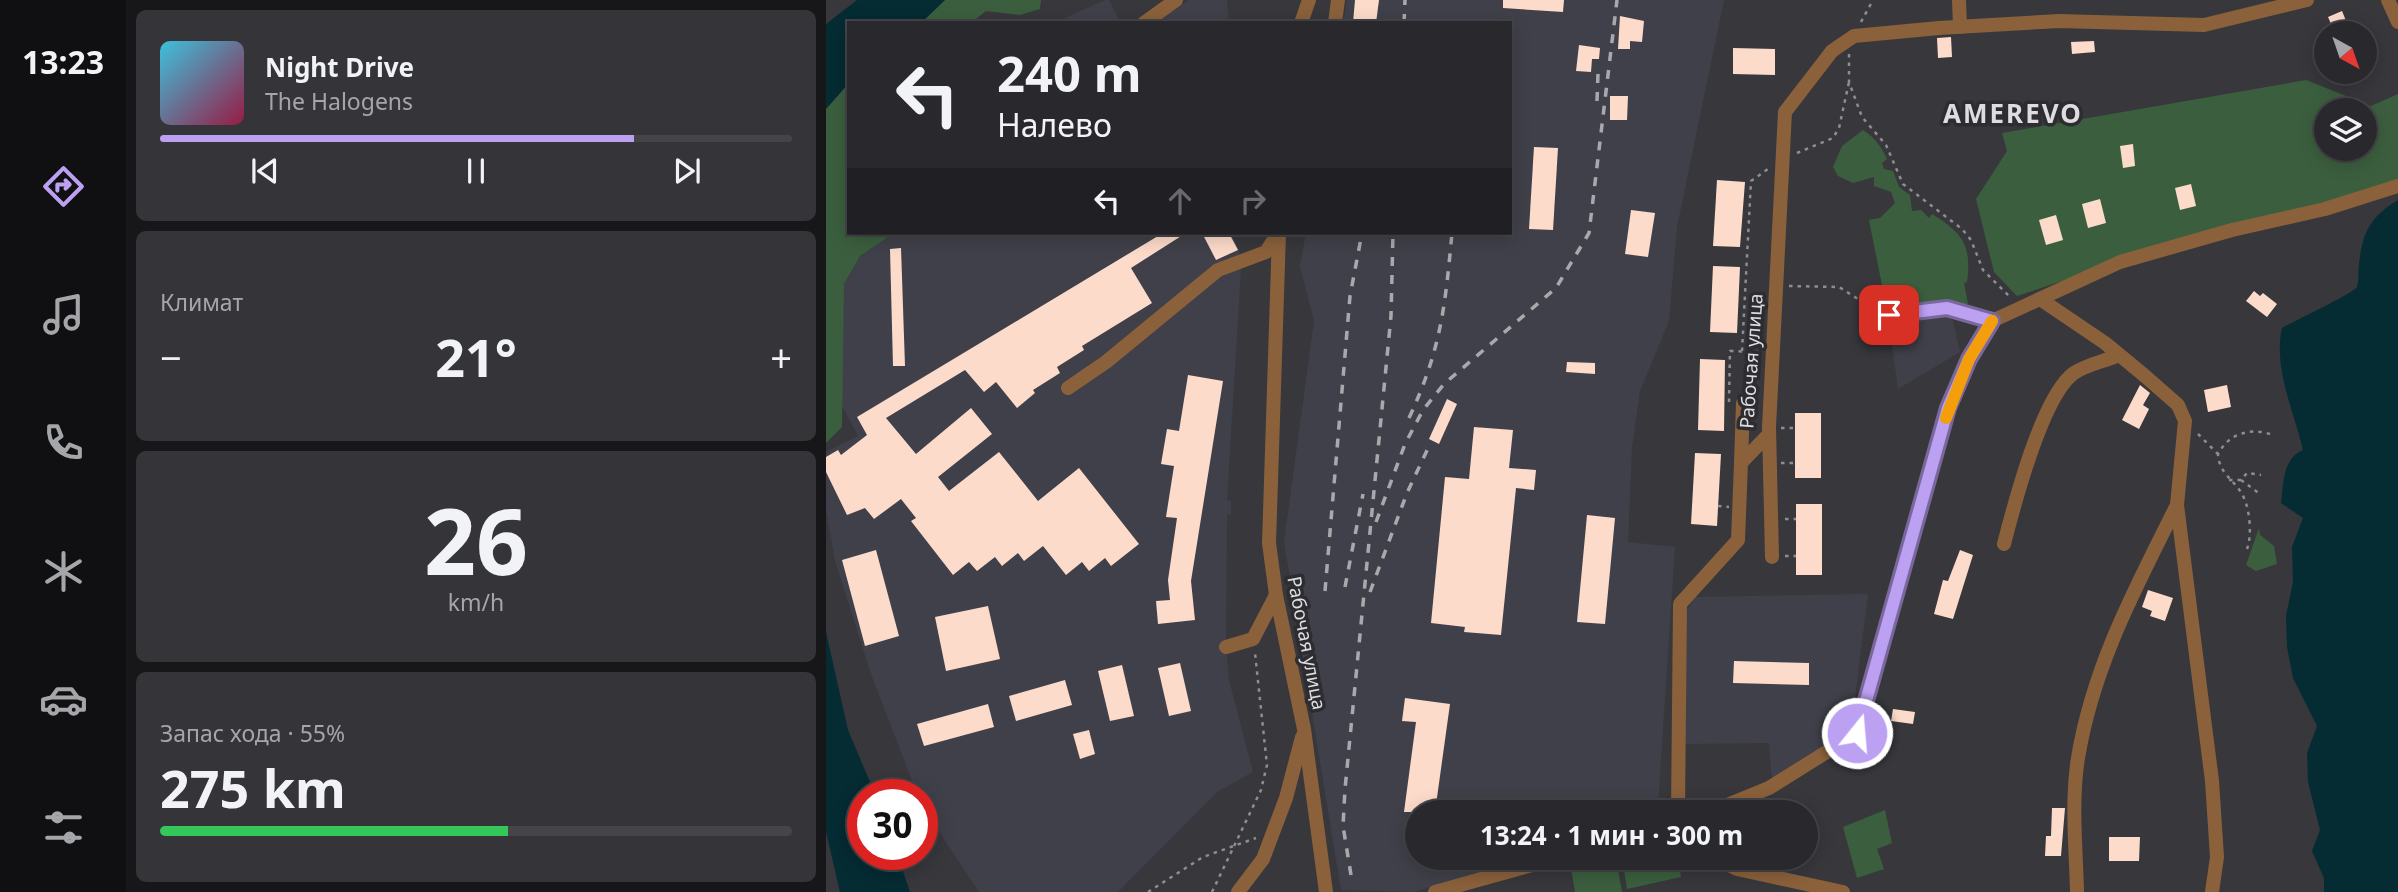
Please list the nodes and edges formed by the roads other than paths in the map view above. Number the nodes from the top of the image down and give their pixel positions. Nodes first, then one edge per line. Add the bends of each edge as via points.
1 (1175, 0) edge
2 (1308, 0) edge
3 (1338, 0) edge
4 (1959, 0) edge
5 (2307, 0) edge
6 (2388, 0) edge
7 (1147, 21) edge
8 (1302, 21) edge
9 (1335, 21) edge
10 (2398, 22) edge
11 (1960, 27) junction
12 (2398, 186) edge
13 (1277, 235) edge
14 (1278, 235) edge
15 (2040, 299) junction
16 (1889, 315) road end
17 (1992, 321) junction
18 (2119, 355) junction
19 (1068, 387) dead end
20 (1743, 403) dead end
21 (1769, 435) junction
22 (1741, 463) junction
23 (2178, 505) junction
24 (2004, 544) dead end
25 (1772, 557) dead end
26 (1276, 594) junction
27 (1226, 647) dead end
28 (1304, 729) junction
29 (1678, 800) edge
30 (1740, 800) edge
31 (1515, 870) edge
32 (1742, 870) edge
33 (1238, 892) edge
34 (1326, 892) edge
35 (1435, 892) edge
36 (1843, 892) edge
37 (2077, 892) edge
38 (2212, 892) edge

1 - 7 street
2 - 8 street
3 - 9 street
4 - 11 street
5 - 11 street via 2204,25 2059,21
6 - 10 street
11 - 21 street, Рабочая улица via 1854,36 1832,51 1785,112
12 - 15 street via 2120,262
13 - 19 street via 1266,252 1218,270 1106,362
14 - 26 street, Рабочая улица via 1269,531
15 - 17 street
15 - 18 street
16 - 17 street via 1947,308
17 - 30 street via 1948,408 1857,733 1769,788
18 - 23 street via 2178,405 2185,421
18 - 24 street via 2075,372 2060,387 2025,468
20 - 22 street
21 - 22 street, Рабочая улица
21 - 25 street
22 - 29 street via 1738,540 1680,604
23 - 37 street via 2123,611 2090,701 2074,800
23 - 38 street via 2212,781 2217,857
26 - 27 street via 1254,639
26 - 28 street, Рабочая улица
28 - 33 street via 1275,830 1263,859
28 - 34 street, Рабочая улица
31 - 35 street
32 - 36 street

